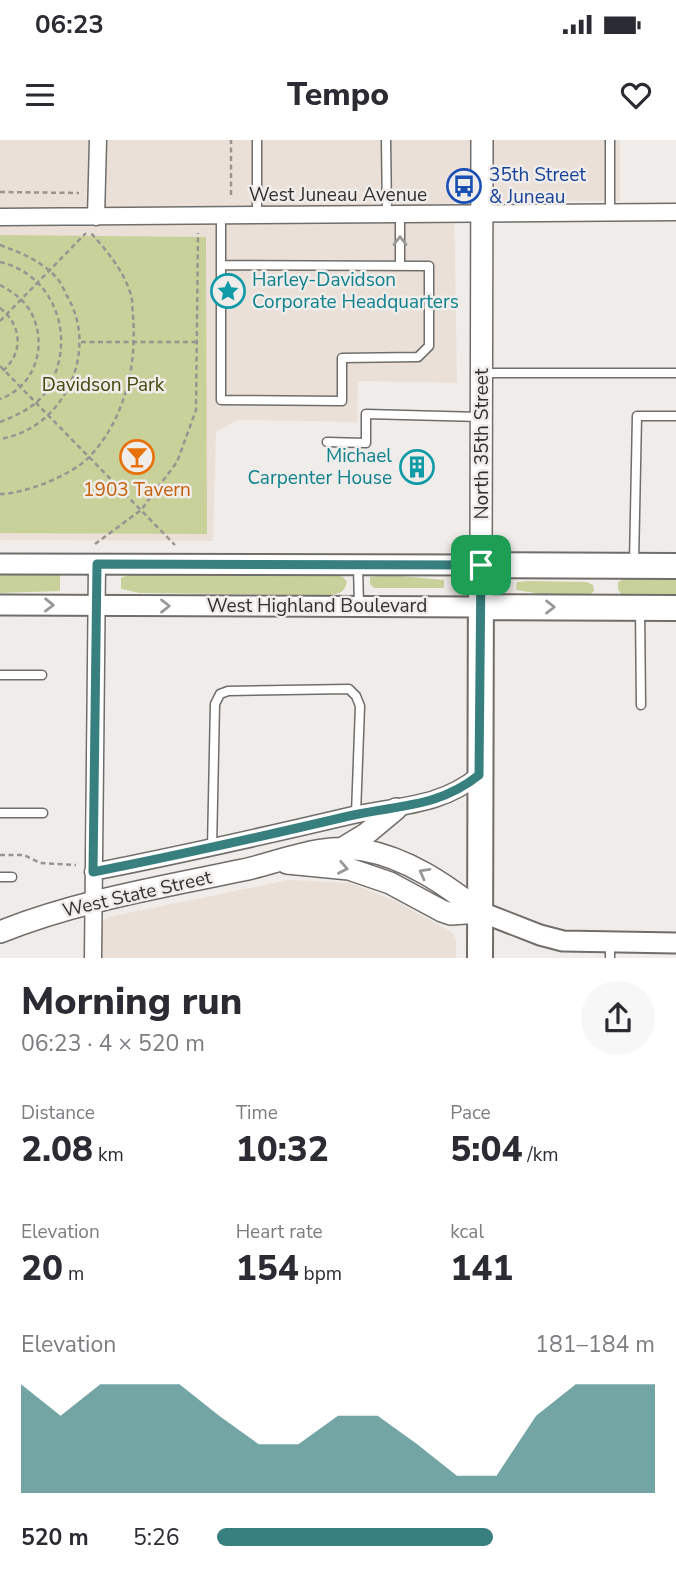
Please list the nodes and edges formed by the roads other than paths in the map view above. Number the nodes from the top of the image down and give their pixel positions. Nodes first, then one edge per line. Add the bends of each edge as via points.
1 (98, 140) edge
2 (257, 140) edge
3 (386, 140) edge
4 (482, 140) edge
5 (610, 140) edge
6 (610, 212) junction
7 (676, 212) edge
8 (393, 215) junction
9 (482, 215) junction
10 (221, 216) junction
11 (257, 216) junction
12 (0, 217) edge
13 (93, 224) junction
14 (221, 265) junction
15 (400, 266) junction
16 (482, 373) junction
17 (676, 373) edge
18 (676, 416) edge
19 (483, 417) junction
20 (327, 442) dead end
21 (0, 564) edge
22 (97, 564) junction
23 (358, 565) junction
24 (481, 565) junction
25 (634, 566) junction
26 (676, 566) edge
27 (0, 605) edge
28 (97, 606) junction
29 (359, 606) junction
30 (481, 607) junction
31 (640, 607) junction
32 (676, 608) edge
33 (0, 675) edge
34 (42, 675) dead end
35 (641, 705) dead end
36 (479, 775) junction
37 (396, 808) junction
38 (0, 813) edge
39 (43, 813) dead end
40 (356, 814) junction
41 (212, 848) junction
42 (343, 848) junction
43 (275, 863) junction
44 (93, 872) junction
45 (0, 877) edge
46 (12, 877) dead end
47 (93, 904) junction
48 (481, 912) junction
49 (0, 932) edge
50 (676, 943) edge
51 (610, 950) edge
52 (93, 957) edge
53 (480, 957) edge

1 - 13 street
2 - 11 lane
3 - 8 lane
4 - 9 main road, North 35th Street
5 - 6 lane
6 - 7 street, West Juneau Avenue
6 - 9 street, West Juneau Avenue
8 - 9 street, West Juneau Avenue
8 - 11 street, West Juneau Avenue
15 -> 8 lane
9 - 16 main road, North 35th Street
10 - 11 street, West Juneau Avenue
10 - 13 street, West Juneau Avenue
10 - 14 lane
12 - 13 street, West Juneau Avenue
14 - 15 lane
14 - 15 lane via 221,400 342,401 342,358 418,357 429,346 429,266
16 - 17 lane
16 - 19 main road, North 35th Street
18 - 25 lane via 637,416
19 - 20 lane via 366,414 366,443
19 - 24 main road, North 35th Street
21 - 22 street
22 - 23 street
22 - 28 street
23 - 24 street
23 - 29 lane
24 - 25 main road
24 - 30 main road, North 35th Street
25 - 26 main road
27 -> 28 street, West Highland Boulevard
28 -> 29 street, West Highland Boulevard
28 - 44 street
29 - 30 street, West Highland Boulevard
30 -> 31 main road, West Highland Boulevard
30 - 36 main road, North 35th Street
31 - 32 main road, West Highland Boulevard
31 - 35 lane
33 - 34 lane
36 - 37 street via 446,796
36 - 48 main road, North 35th Street
37 - 40 street
37 - 42 main road
38 - 39 lane
40 - 41 street
40 - 41 lane via 360,706 349,689 228,691 220,694 215,704
41 - 44 street
42 - 43 main road, West State Street via 312,850
48 -> 42 main road, West State Street via 414,867 381,854
43 - 47 main road, West State Street
43 -> 48 main road, West State Street via 349,869 390,883 451,914
44 - 47 street
45 - 46 lane
47 - 49 main road, West State Street
47 - 52 street
48 - 51 street, West State Street via 553,939
48 - 53 main road, North 35th Street
50 - 51 street, West State Street

